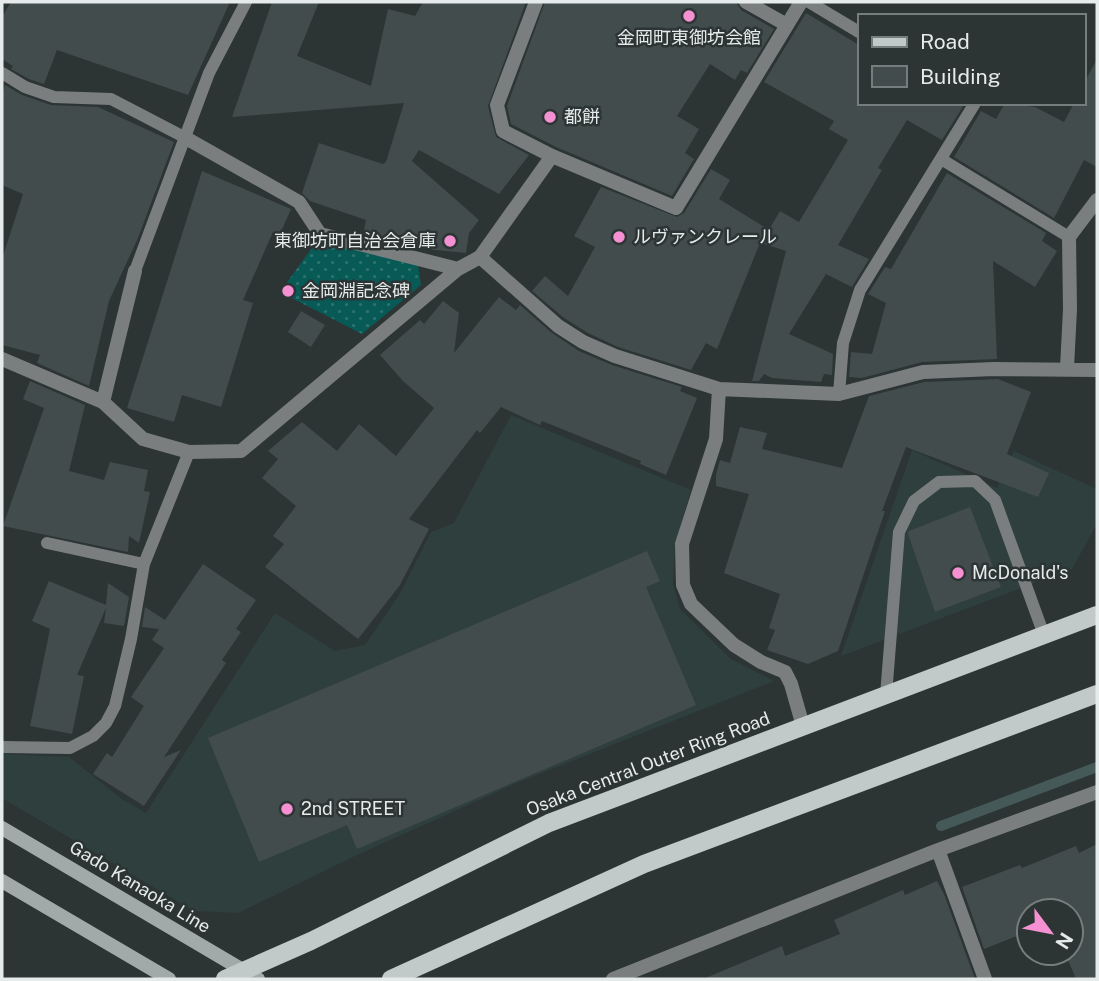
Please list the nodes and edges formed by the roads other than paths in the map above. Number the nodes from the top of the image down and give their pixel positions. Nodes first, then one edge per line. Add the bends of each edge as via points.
1 (246, 2) edge
2 (536, 2) edge
3 (746, 2) edge
4 (801, 2) edge
5 (809, 2) edge
6 (787, 25) junction
7 (858, 31) edge
8 (2, 73) edge
9 (974, 105) edge
10 (184, 137) junction
11 (552, 156) junction
12 (941, 159) junction
13 (1097, 200) edge
14 (1069, 237) junction
15 (480, 257) junction
16 (458, 269) junction
17 (135, 271) joint
18 (2, 359) edge
19 (1067, 368) junction
20 (1097, 370) edge
21 (719, 389) junction
22 (839, 394) junction
23 (103, 402) junction
24 (189, 452) junction
25 (47, 543) dead end
26 (144, 564) junction
27 (1097, 615) edge
28 (1044, 635) junction
29 (1097, 694) edge
30 (886, 695) junction
31 (803, 726) junction
32 (2, 747) edge
33 (1097, 792) edge
34 (2, 828) edge
35 (938, 850) junction
36 (2, 881) edge
37 (251, 975) edge
38 (170, 979) edge
39 (225, 979) edge
40 (391, 979) edge
41 (613, 979) edge
42 (985, 979) edge

1 - 10 lane via 209,74
2 - 11 street via 496,105 503,131
3 - 6 street
4 - 6 street
5 - 7 lane
6 - 11 street via 676,208
8 - 10 lane via 54,97 111,99
9 - 12 lane
10 - 16 street via 299,202 320,234
10 - 17 lane
11 - 15 street
12 - 14 lane
12 - 22 lane via 860,290 843,343
13 - 14 street
14 - 19 street
15 - 16 street
15 - 21 street via 558,326 583,342
16 - 24 street via 240,451
17 - 23 street
18 - 23 street
19 - 20 street
19 - 22 street via 923,372
21 - 22 street
21 - 31 street via 716,439 682,544 683,585 691,604 734,645 785,672
23 - 24 street via 143,439
24 - 26 lane
25 - 26 lane
26 - 32 lane via 115,706 106,723 70,748
27 - 28 main road, Osaka Central Outer Ring Road
28 - 30 main road, Osaka Central Outer Ring Road
28 - 30 lane via 995,500 975,481 939,482 914,500 899,532
29 - 40 main road via 644,864
30 - 31 main road, Osaka Central Outer Ring Road
31 - 37 main road, Osaka Central Outer Ring Road via 549,823
33 - 35 street
34 - 37 main road, Gado Kanaoka Line
35 - 41 street
35 - 42 street
36 - 38 main road
37 - 39 main road, Osaka Central Outer Ring Road

